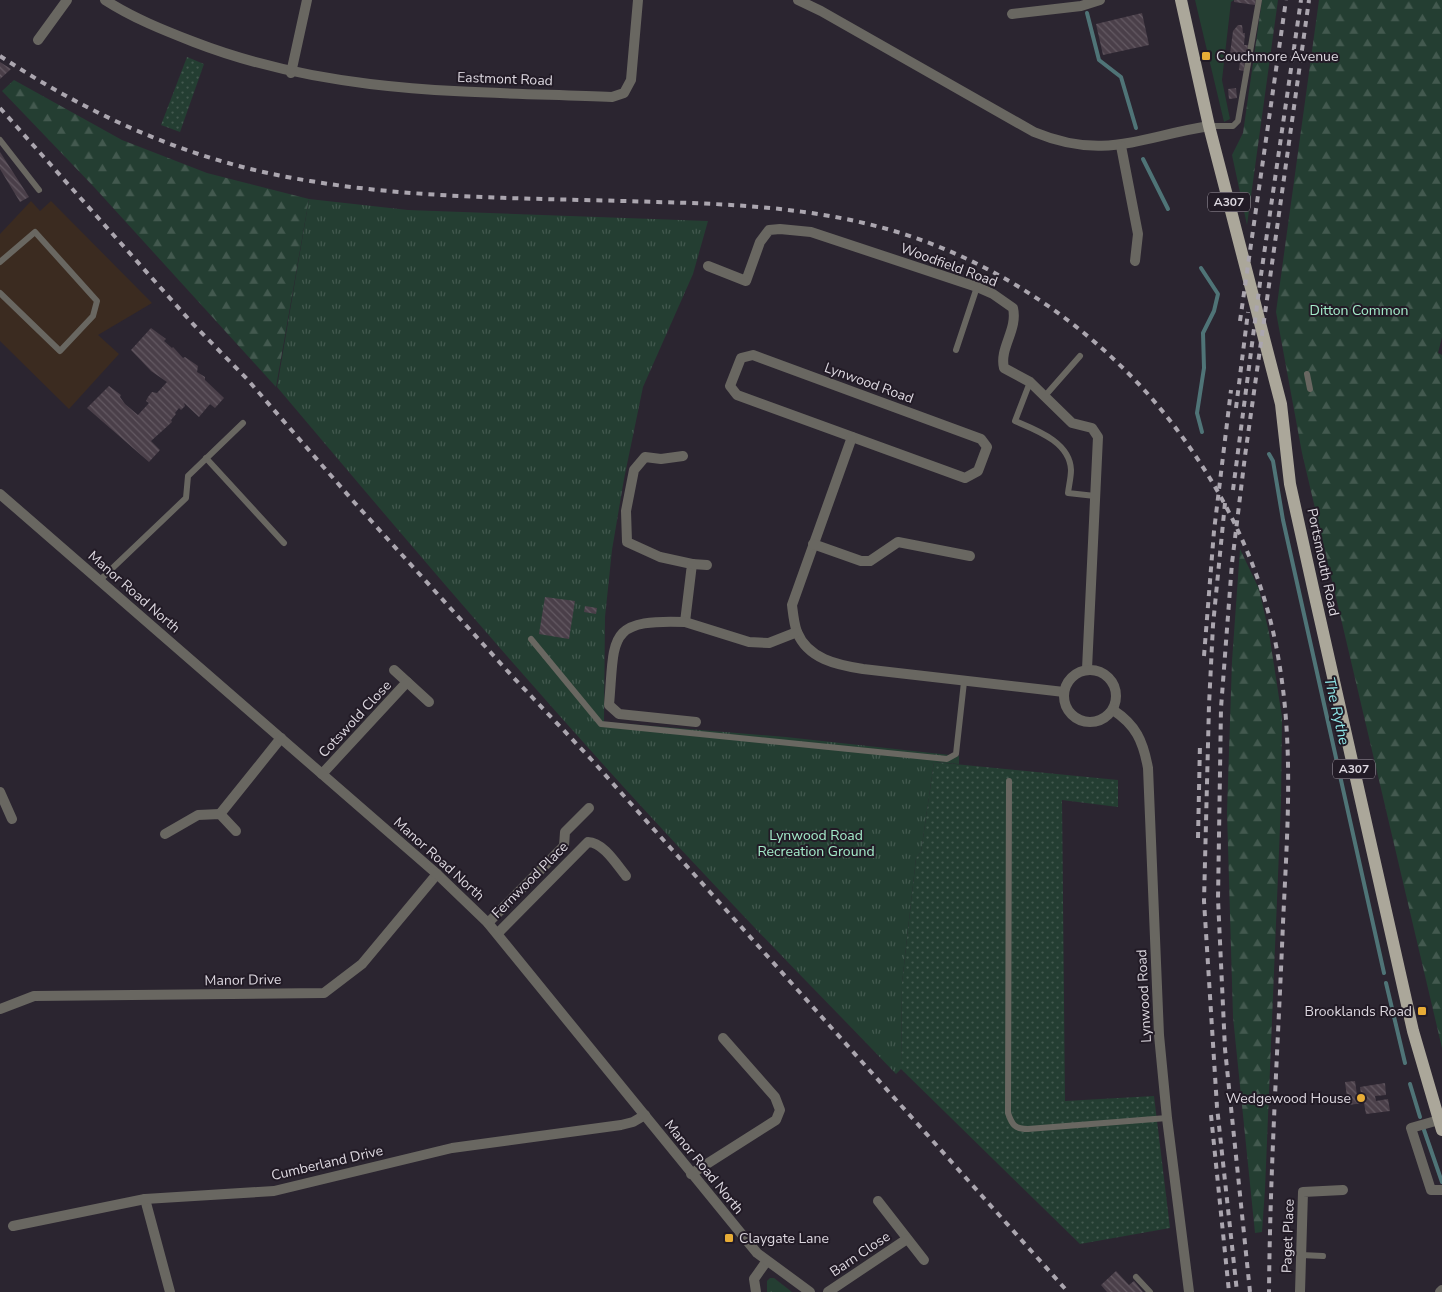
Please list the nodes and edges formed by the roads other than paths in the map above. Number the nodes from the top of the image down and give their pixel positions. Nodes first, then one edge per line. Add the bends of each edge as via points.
1 (67, 0) edge
2 (105, 0) edge
3 (307, 0) edge
4 (638, 0) edge
5 (798, 0) edge
6 (1100, 0) edge
7 (1180, 0) edge
8 (1259, 0) edge
9 (1037, 5) edge
10 (1012, 14) dead end
11 (38, 40) dead end
12 (291, 73) junction
13 (1203, 127) junction
14 (0, 140) edge
15 (1121, 146) junction
16 (40, 190) dead end
17 (1135, 261) dead end
18 (0, 262) edge
19 (708, 266) dead end
20 (977, 287) junction
21 (0, 292) edge
22 (956, 350) dead end
23 (1080, 356) dead end
24 (1307, 374) dead end
25 (1030, 382) junction
26 (1310, 389) dead end
27 (1044, 397) junction
28 (242, 423) dead end
29 (852, 437) junction
30 (683, 456) dead end
31 (206, 458) junction
32 (0, 494) edge
33 (1095, 496) junction
34 (284, 543) dead end
35 (813, 544) junction
36 (970, 556) dead end
37 (692, 564) junction
38 (708, 566) dead end
39 (100, 580) junction
40 (685, 622) junction
41 (797, 632) junction
42 (531, 639) dead end
43 (1087, 669) junction
44 (394, 670) dead end
45 (407, 682) junction
46 (964, 682) junction
47 (1064, 692) junction
48 (429, 702) dead end
49 (1113, 710) junction
50 (696, 722) dead end
51 (281, 738) junction
52 (322, 774) junction
53 (1009, 781) dead end
54 (0, 792) edge
55 (589, 808) dead end
56 (220, 814) junction
57 (12, 818) dead end
58 (236, 831) dead end
59 (165, 834) dead end
60 (437, 874) junction
61 (626, 876) dead end
62 (488, 923) junction
63 (498, 933) junction
64 (0, 1009) edge
65 (723, 1038) dead end
66 (645, 1115) junction
67 (1167, 1118) junction
68 (1440, 1125) edge
69 (691, 1174) junction
70 (1343, 1190) dead end
71 (1442, 1190) edge
72 (145, 1199) junction
73 (878, 1201) dead end
74 (13, 1226) dead end
75 (907, 1239) junction
76 (1301, 1255) junction
77 (1323, 1256) dead end
78 (924, 1260) dead end
79 (766, 1262) junction
80 (1136, 1277) dead end
81 (170, 1292) edge
82 (756, 1292) edge
83 (810, 1292) edge
84 (828, 1292) edge
85 (1150, 1292) edge
86 (1190, 1292) edge
87 (1300, 1292) edge

1 - 11 street
2 - 12 street, Eastmont Road via 167,32
3 - 12 street
4 - 12 street, Eastmont Road via 631,80 619,96 417,90
5 - 15 street via 1034,132 1070,144
6 - 9 street via 1081,6
7 - 13 main road, Portsmouth Road / A307
8 - 13 lane via 1238,121 1234,126
9 - 10 street
13 - 15 street
13 - 68 main road, Portsmouth Road / A307 via 1281,404 1290,484 1413,1031
14 - 16 lane
15 - 17 street via 1138,234
18 - 21 lane via 34,232 98,301 93,316 60,351
19 - 20 street, Woodfield Road via 746,281 760,242 769,230 780,229 811,232
20 - 22 lane
20 - 25 street, Woodfield Road via 1013,308 1015,319 1002,360 1004,368
23 - 27 lane
24 - 26 lane
25 - 27 street, Woodfield Road
25 - 33 lane via 1015,421 1043,433 1065,453 1071,468 1068,493
27 - 33 street, Woodfield Road via 1072,423 1092,428 1098,437
28 - 31 lane
29 - 29 street, Lynwood Road via 965,478 978,471 987,447 981,438 753,355 740,358 730,386 738,395
29 - 35 street
30 - 37 street via 645,458 634,470 626,511 627,542 660,557
31 - 34 lane
31 - 39 lane via 188,476 186,498
32 - 39 street, Manor Road North
33 - 43 street, Woodfield Road
35 - 36 street via 861,561 870,561 898,542
35 - 41 street via 792,604
37 - 38 street
37 - 40 street
39 - 51 street, Manor Road North
40 - 41 street via 749,642 770,643
40 - 50 street via 651,620 626,628 614,644 609,705 619,714
41 - 46 street via 812,652 832,664
42 - 46 lane via 601,724 630,727 947,758 956,754
43 - 47 street via 1072,677
43 - 49 street via 1102,674 1110,681 1115,698
44 - 45 street, Cotswold Close
45 - 48 street, Cotswold Close
45 - 52 street, Cotswold Close
46 - 47 street
47 - 49 street via 1069,712 1081,721 1097,721
49 - 67 street, Lynwood Road via 1126,718 1140,734 1148,768 1159,1035
51 - 52 street, Manor Road North
51 - 56 street
52 - 60 street, Manor Road North
53 - 67 lane via 1008,1114 1012,1124 1028,1129
54 - 57 street
55 - 62 street via 565,832 564,846
56 - 58 street
56 - 59 street via 198,815
60 - 62 street, Manor Road North
60 - 64 street, Manor Drive via 362,964 324,993 34,996
61 - 63 street, Fernwood Place via 602,848 588,842
62 - 63 street, Manor Road North
63 - 66 street, Manor Road North
65 - 69 street via 775,1098 780,1110 776,1120
66 - 69 street, Manor Road North
66 - 72 street, Cumberland Drive via 627,1124 452,1148 274,1191
67 - 86 street, Lynwood Road
68 - 71 street via 1411,1128 1431,1190
69 - 79 street, Manor Road North
70 - 76 street, Paget Place via 1303,1192
72 - 74 street, Cumberland Drive
72 - 81 street
73 - 75 street, Barn Close
75 - 78 street, Barn Close
75 - 84 street, Barn Close
76 - 77 lane
76 - 87 street, Paget Place
79 - 82 street via 754,1279
79 - 83 street, Manor Road North
80 - 85 lane

